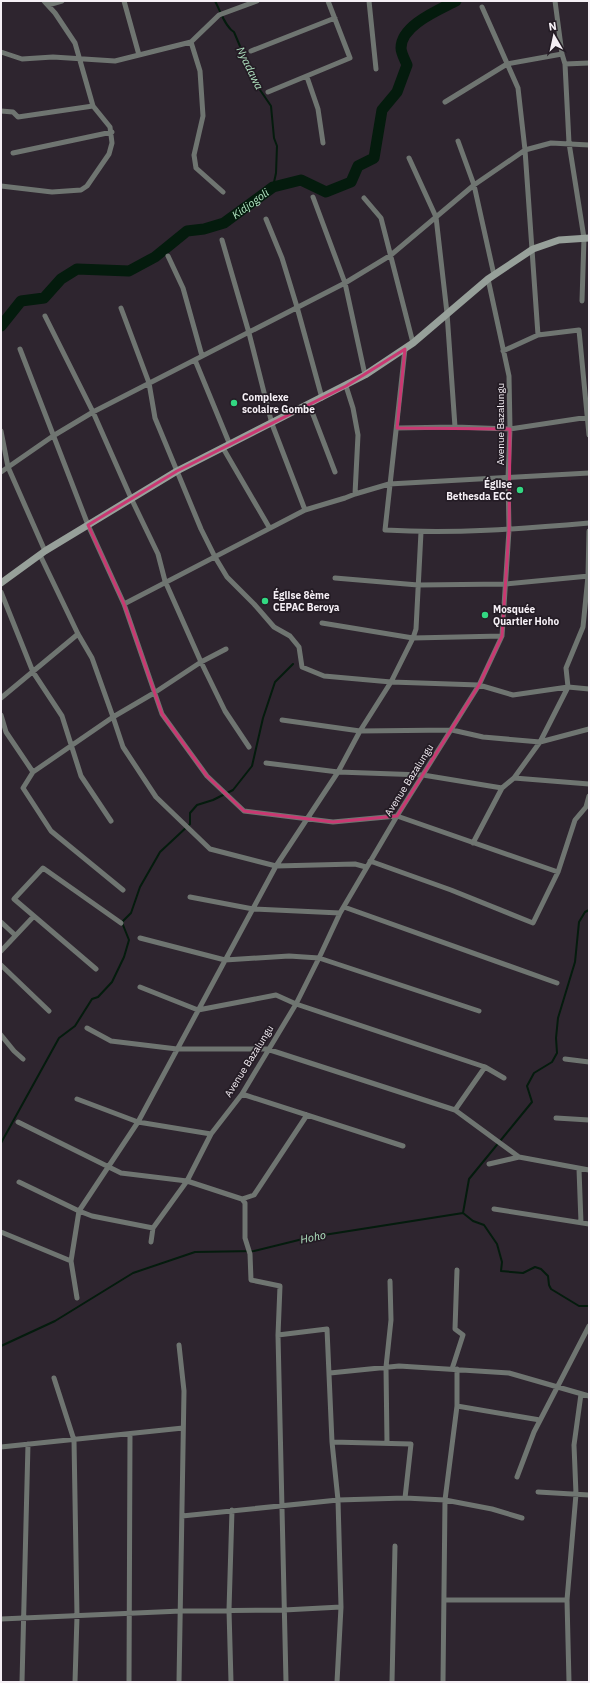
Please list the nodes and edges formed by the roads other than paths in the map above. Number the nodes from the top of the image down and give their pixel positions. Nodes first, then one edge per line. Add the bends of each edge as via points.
1 (62, 1) edge
2 (124, 1) edge
3 (258, 1) edge
4 (328, 1) edge
5 (369, 1) edge
6 (555, 1) edge
7 (46, 3) edge
8 (245, 3) edge
9 (482, 7) dead end
10 (335, 18) junction
11 (191, 42) junction
12 (251, 51) dead end
13 (1, 52) edge
14 (562, 54) junction
15 (139, 55) junction
16 (80, 60) junction
17 (589, 63) edge
18 (507, 64) junction
19 (565, 64) junction
20 (376, 69) dead end
21 (307, 77) junction
22 (268, 92) dead end
23 (445, 102) dead end
24 (93, 106) junction
25 (1, 111) edge
26 (112, 132) junction
27 (458, 141) dead end
28 (323, 143) dead end
29 (569, 143) junction
30 (589, 145) edge
31 (525, 150) junction
32 (13, 153) dead end
33 (409, 158) dead end
34 (474, 185) junction
35 (1, 186) edge
36 (223, 192) dead end
37 (313, 197) dead end
38 (364, 198) dead end
39 (436, 218) junction
40 (266, 219) dead end
41 (587, 238) edge
42 (222, 240) dead end
43 (532, 249) junction
44 (391, 255) junction
45 (168, 256) dead end
46 (491, 277) junction
47 (345, 283) junction
48 (582, 301) dead end
49 (297, 307) junction
50 (121, 308) dead end
51 (447, 313) junction
52 (45, 316) dead end
53 (249, 332) junction
54 (538, 334) junction
55 (413, 343) junction
56 (20, 349) dead end
57 (405, 349) junction
58 (503, 351) junction
59 (202, 356) junction
60 (195, 360) junction
61 (365, 375) junction
62 (149, 382) junction
63 (346, 386) junction
64 (322, 398) junction
65 (309, 404) junction
66 (93, 412) junction
67 (588, 418) edge
68 (272, 424) junction
69 (455, 427) junction
70 (397, 428) junction
71 (510, 429) junction
72 (1, 431) edge
73 (589, 435) edge
74 (53, 436) junction
75 (226, 446) junction
76 (8, 467) junction
77 (177, 471) junction
78 (1, 472) edge
79 (334, 472) dead end
80 (589, 473) edge
81 (508, 478) junction
82 (389, 484) junction
83 (354, 494) junction
84 (131, 498) junction
85 (305, 510) junction
86 (589, 523) edge
87 (88, 525) junction
88 (269, 527) junction
89 (509, 530) junction
90 (589, 531) edge
91 (421, 532) junction
92 (43, 553) junction
93 (215, 557) junction
94 (589, 576) edge
95 (335, 578) dead end
96 (165, 581) junction
97 (1, 583) edge
98 (506, 584) junction
99 (418, 585) junction
100 (1, 592) edge
101 (124, 604) junction
102 (322, 623) dead end
103 (586, 627) edge
104 (78, 634) junction
105 (502, 636) junction
106 (413, 638) junction
107 (226, 649) dead end
108 (201, 662) junction
109 (32, 672) junction
110 (391, 682) junction
111 (479, 685) junction
112 (568, 687) junction
113 (589, 689) edge
114 (154, 693) junction
115 (1, 698) edge
116 (1, 715) edge
117 (113, 717) junction
118 (282, 720) dead end
119 (589, 728) edge
120 (452, 730) junction
121 (360, 731) junction
122 (540, 742) junction
123 (71, 746) junction
124 (249, 747) dead end
125 (266, 763) dead end
126 (33, 772) junction
127 (338, 772) junction
128 (423, 775) junction
129 (514, 778) junction
130 (589, 784) edge
131 (502, 788) junction
132 (589, 796) edge
133 (397, 816) junction
134 (308, 820) junction
135 (111, 821) dead end
136 (473, 842) junction
137 (370, 861) junction
138 (276, 866) junction
139 (366, 867) junction
140 (558, 872) junction
141 (123, 890) dead end
142 (190, 897) dead end
143 (344, 907) junction
144 (252, 909) junction
145 (340, 913) junction
146 (34, 916) junction
147 (1, 922) edge
148 (121, 923) dead end
149 (15, 936) junction
150 (140, 938) dead end
151 (1, 951) edge
152 (319, 958) junction
153 (225, 960) junction
154 (1, 965) edge
155 (96, 970) dead end
156 (557, 983) dead end
157 (140, 987) dead end
158 (296, 1004) junction
159 (198, 1010) junction
160 (49, 1011) dead end
161 (479, 1011) dead end
162 (87, 1028) dead end
163 (1, 1035) edge
164 (177, 1049) junction
165 (267, 1049) junction
166 (23, 1059) dead end
167 (565, 1059) dead end
168 (589, 1062) edge
169 (485, 1067) junction
170 (504, 1078) dead end
171 (242, 1094) junction
172 (76, 1099) dead end
173 (455, 1110) junction
174 (307, 1115) junction
175 (556, 1118) dead end
176 (589, 1120) edge
177 (18, 1122) dead end
178 (138, 1122) junction
179 (210, 1134) junction
180 (403, 1146) dead end
181 (520, 1157) junction
182 (489, 1164) dead end
183 (108, 1167) junction
184 (579, 1168) junction
185 (589, 1170) edge
186 (187, 1181) junction
187 (19, 1182) dead end
188 (242, 1199) junction
189 (494, 1209) dead end
190 (79, 1211) junction
191 (581, 1223) junction
192 (589, 1224) edge
193 (153, 1228) junction
194 (1, 1232) edge
195 (151, 1242) dead end
196 (71, 1261) junction
197 (457, 1270) dead end
198 (390, 1281) dead end
199 (77, 1298) dead end
200 (589, 1326) edge
201 (278, 1336) junction
202 (179, 1344) dead end
203 (386, 1367) junction
204 (455, 1369) junction
205 (330, 1373) junction
206 (54, 1378) dead end
207 (558, 1388) junction
208 (581, 1394) junction
209 (589, 1396) edge
210 (457, 1406) junction
211 (540, 1420) junction
212 (183, 1428) junction
213 (130, 1434) junction
214 (74, 1440) junction
215 (332, 1442) junction
216 (387, 1443) junction
217 (28, 1444) junction
218 (1, 1447) edge
219 (517, 1477) dead end
220 (538, 1492) dead end
221 (576, 1494) junction
222 (589, 1495) edge
223 (405, 1498) junction
224 (338, 1500) junction
225 (445, 1500) junction
226 (281, 1506) junction
227 (232, 1510) junction
228 (182, 1516) junction
229 (522, 1518) dead end
230 (395, 1546) dead end
231 (444, 1600) junction
232 (567, 1600) junction
233 (341, 1607) junction
234 (229, 1610) junction
235 (284, 1610) junction
236 (181, 1611) junction
237 (129, 1614) junction
238 (77, 1616) junction
239 (24, 1618) junction
240 (1, 1619) edge
241 (22, 1682) edge
242 (75, 1682) edge
243 (129, 1682) edge
244 (179, 1682) edge
245 (231, 1682) edge
246 (286, 1682) edge
247 (337, 1682) edge
248 (392, 1682) edge
249 (443, 1682) edge
250 (569, 1682) edge

1 - 7 street
2 - 15 street
3 - 8 street
4 - 10 street
5 - 20 street
6 - 14 street
7 - 16 street via 75,43
8 - 11 street via 222,14
9 - 18 street
10 - 12 street
10 - 21 street via 350,58
11 - 15 street
11 - 36 street via 200,71 203,116 194,155 196,168
13 - 16 street via 22,59 53,57
14 - 18 street
14 - 19 street
15 - 16 street via 115,61
16 - 24 street
17 - 19 street
18 - 23 street
18 - 31 street via 518,88
19 - 29 street
21 - 22 street
21 - 28 street via 318,109
24 - 25 street via 18,117 13,112
24 - 26 street
26 - 32 street
26 - 35 street via 109,154 87,186 81,190 52,192
27 - 34 street, Avenue Bazalungu
29 - 30 street
29 - 31 street via 551,143
29 - 41 street
31 - 34 street
31 - 43 street
33 - 39 street
34 - 39 street
34 - 46 street, Avenue Bazalungu
37 - 47 street
38 - 44 street via 381,218
39 - 44 street
39 - 51 street
40 - 49 street via 282,258
41 - 43 street via 559,240
41 - 48 street
42 - 53 street
43 - 46 street
43 - 54 street
44 - 47 street
44 - 55 street
45 - 59 street via 183,288
46 - 51 street
46 - 58 street, Avenue Bazalungu
47 - 49 street
47 - 61 street
49 - 53 street
49 - 64 street
50 - 62 street
51 - 55 street
51 - 69 street
52 - 66 street
53 - 59 street
53 - 68 street
54 - 58 street
54 - 67 street via 579,330
55 - 57 street
56 - 74 street
57 - 61 street
57 - 70 street
58 - 71 street, Avenue Bazalungu via 509,376
59 - 60 street
60 - 62 street
60 - 75 street
61 - 63 street
62 - 66 street
62 - 77 street via 155,418
63 - 64 street
63 - 83 street via 358,435
64 - 65 street
65 - 68 street
65 - 79 street
66 - 74 street
66 - 84 street
67 - 71 street
67 - 73 street
68 - 75 street
68 - 85 street
69 - 70 street
69 - 71 street
70 - 82 street
71 - 81 street, Avenue Bazalungu
72 - 76 street
74 - 76 street
74 - 87 street
75 - 77 street
75 - 88 street
76 - 78 street
76 - 92 street
77 - 84 street
77 - 93 street
80 - 81 street
81 - 82 street
81 - 89 street, Avenue Bazalungu
82 - 83 street
82 - 91 street via 385,530
83 - 85 street
84 - 87 street
84 - 96 street via 158,554
85 - 88 street
86 - 89 street
87 - 92 street
87 - 101 street
88 - 93 street
89 - 91 street
89 - 98 street, Avenue Bazalungu
90 - 94 street
91 - 99 street
92 - 97 street
92 - 104 street
93 - 96 street
93 - 110 street via 227,577 274,627 290,636 299,647 302,667 324,676
94 - 98 street
94 - 103 street
95 - 99 street
96 - 101 street
96 - 108 street
98 - 99 street
98 - 105 street, Avenue Bazalungu
99 - 106 street via 416,629
100 - 109 street
101 - 114 street
102 - 106 street
103 - 112 street via 566,668
104 - 109 street
104 - 117 street via 92,658
105 - 106 street
105 - 111 street, Avenue Bazalungu
106 - 110 street
107 - 108 street
108 - 114 street
108 - 124 street via 225,711
109 - 115 street
109 - 123 street via 62,716
110 - 111 street
110 - 121 street
111 - 112 street via 513,695
111 - 120 street, Avenue Bazalungu
112 - 113 street
112 - 122 street
114 - 117 street
114 - 134 street via 162,714 207,776 244,810
116 - 126 street via 6,732
117 - 123 street
117 - 138 street via 124,747 156,797 210,849
118 - 121 street
119 - 122 street
120 - 121 street
120 - 122 street via 484,737
120 - 128 street, Avenue Bazalungu
121 - 127 street
122 - 129 street
123 - 126 street
123 - 135 street via 81,776
125 - 127 street
126 - 141 street via 23,788 51,831
127 - 128 street
127 - 134 street
128 - 131 street
128 - 133 street, Avenue Bazalungu
129 - 130 street
129 - 131 street
131 - 136 street
132 - 140 street via 586,807 575,820
133 - 134 street via 333,822
133 - 136 street
133 - 137 street, Avenue Bazalungu
134 - 138 street
136 - 140 street
137 - 139 street, Avenue Bazalungu
137 - 140 street via 452,890 533,923
138 - 139 street via 355,864
138 - 144 street
139 - 143 street, Avenue Bazalungu
142 - 144 street
143 - 145 street, Avenue Bazalungu
143 - 156 street
144 - 145 street
144 - 153 street
145 - 152 street, Avenue Bazalungu
146 - 148 street via 14,899 43,868
146 - 149 street
146 - 155 street
147 - 149 street
149 - 151 street
150 - 153 street
152 - 153 street via 289,956
152 - 158 street, Avenue Bazalungu
152 - 161 street
153 - 159 street
154 - 160 street
157 - 159 street
158 - 159 street via 276,995
158 - 165 street, Avenue Bazalungu
158 - 169 street
159 - 164 street
162 - 164 street via 111,1041
163 - 166 street
164 - 165 street
164 - 178 street
165 - 171 street, Avenue Bazalungu
165 - 173 street
167 - 168 street
169 - 170 street
169 - 173 street
171 - 174 street
171 - 179 street, Avenue Bazalungu
172 - 178 street
173 - 181 street
174 - 180 street
174 - 188 street via 254,1195
175 - 176 street
177 - 183 street
178 - 179 street
178 - 183 street
179 - 186 street, Avenue Bazalungu
181 - 182 street
181 - 184 street
183 - 186 street via 121,1174
183 - 190 street
184 - 185 street
184 - 191 street
186 - 188 street
186 - 193 street, Avenue Bazalungu
187 - 190 street
188 - 201 street via 245,1203 245,1238 250,1251 251,1280 280,1286
189 - 191 street
190 - 193 street
190 - 196 street
191 - 192 street
193 - 195 street, Avenue Bazalungu
194 - 196 street
196 - 199 street
197 - 204 street via 455,1329 463,1335
198 - 203 street via 391,1320
200 - 207 street
201 - 205 street via 327,1328
201 - 226 street
202 - 212 street via 184,1391
203 - 204 street
203 - 205 street
203 - 216 street
204 - 207 street via 509,1373
204 - 210 street
205 - 215 street
206 - 214 street
207 - 208 street
207 - 211 street
208 - 209 street
208 - 221 street via 574,1445
210 - 211 street
210 - 225 street
211 - 219 street
212 - 213 street
212 - 228 street
213 - 214 street
213 - 237 street
214 - 217 street
214 - 238 street
215 - 216 street
215 - 224 street
216 - 223 street via 411,1444
217 - 218 street
217 - 239 street
220 - 221 street
221 - 222 street
221 - 232 street
223 - 224 street
223 - 225 street
224 - 226 street
224 - 233 street
225 - 229 street
225 - 231 street
226 - 227 street
226 - 235 street
227 - 228 street
227 - 234 street
228 - 236 street
230 - 248 street
231 - 232 street
231 - 249 street
232 - 250 street
233 - 235 street
233 - 247 street
234 - 235 street
234 - 236 street
234 - 245 street
235 - 246 street
236 - 237 street
236 - 244 street
237 - 238 street
237 - 243 street
238 - 239 street
238 - 242 street
239 - 240 street
239 - 241 street

